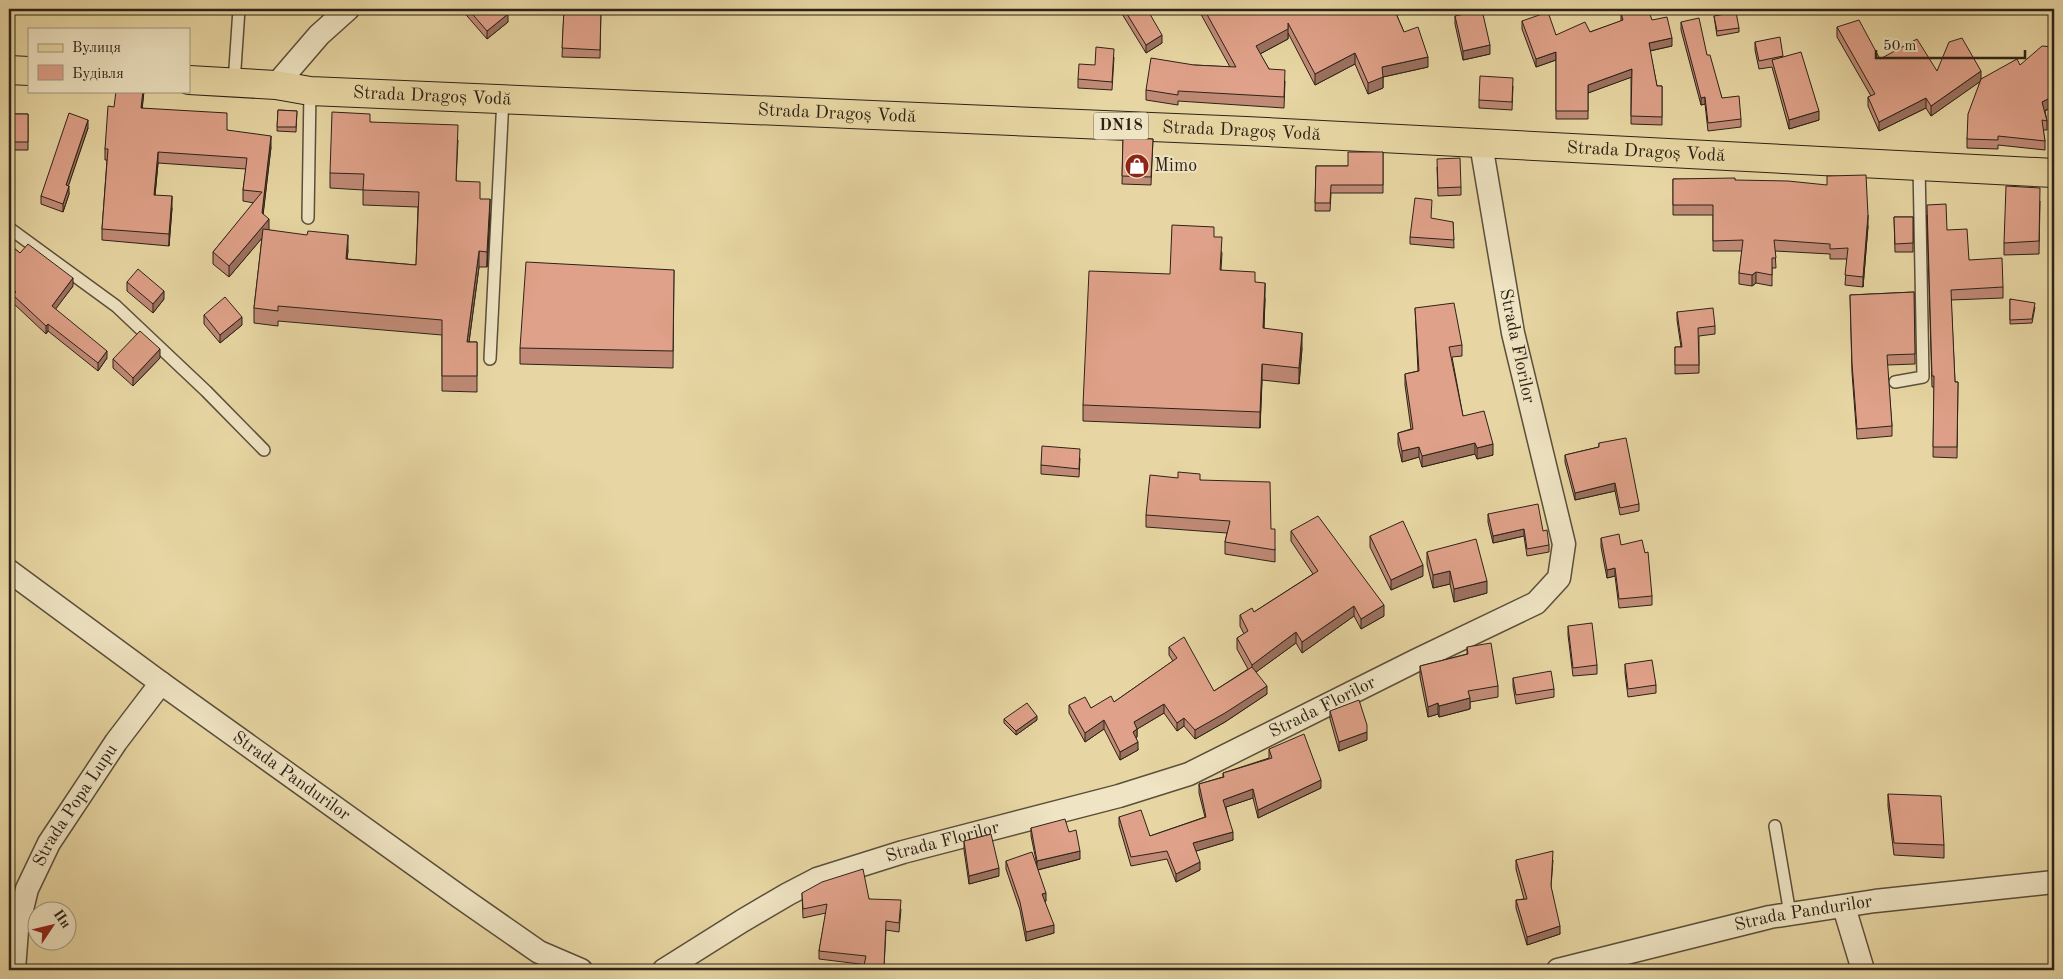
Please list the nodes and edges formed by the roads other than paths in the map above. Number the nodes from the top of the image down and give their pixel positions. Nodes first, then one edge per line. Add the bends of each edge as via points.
1 (239, 9) edge
2 (348, 9) edge
3 (9, 70) edge
4 (28, 72) edge
5 (190, 80) edge
6 (234, 83) junction
7 (276, 85) junction
8 (310, 91) junction
9 (503, 98) junction
10 (1481, 144) junction
11 (1919, 166) junction
12 (2054, 173) edge
13 (308, 218) dead end
14 (9, 228) edge
15 (490, 359) dead end
16 (1895, 382) dead end
17 (264, 450) dead end
18 (9, 571) edge
19 (161, 683) junction
20 (1775, 826) dead end
21 (2054, 882) edge
22 (1844, 907) junction
23 (1790, 914) junction
24 (1572, 969) edge
25 (14, 970) edge
26 (581, 970) edge
27 (664, 970) edge
28 (1863, 970) edge

1 - 6 lane
2 - 7 street via 319,35
3 - 4 main road
5 - 6 main road, Strada Dragoș Vodă / DN18
6 - 7 main road, Strada Dragoș Vodă / DN18
7 - 8 main road, Strada Dragoș Vodă / DN18
8 - 9 main road, Strada Dragoș Vodă / DN18
8 - 13 lane
9 - 10 main road, Strada Dragoș Vodă / DN18
9 - 15 lane
10 - 11 main road, Strada Dragoș Vodă / DN18
10 - 27 street, Strada Florilor via 1513,332 1564,544 1559,578 1536,603 1189,774 1118,796 903,852 817,879
11 - 12 main road, Strada Dragoș Vodă / DN18
11 - 16 lane via 1923,377
14 - 17 lane via 116,306
18 - 19 street, Strada Pandurilor
19 - 25 street, Strada Popa Lupu via 116,742 49,843 27,889 17,930
19 - 26 street, Strada Pandurilor via 539,952
20 - 23 lane
21 - 22 street, Strada Pandurilor
22 - 23 street, Strada Pandurilor
22 - 28 street
23 - 24 street, Strada Pandurilor

